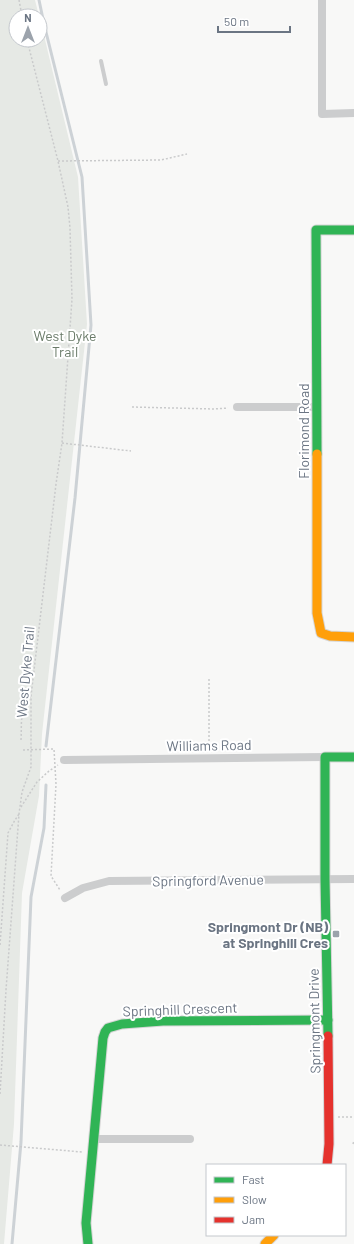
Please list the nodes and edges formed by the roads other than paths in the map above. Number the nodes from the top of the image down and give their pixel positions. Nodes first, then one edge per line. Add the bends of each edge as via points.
1 (322, 0) edge
2 (101, 61) dead end
3 (106, 84) dead end
4 (354, 113) edge
5 (354, 230) edge
6 (237, 407) road end
7 (316, 407) junction
8 (354, 637) edge
9 (325, 757) junction
10 (354, 757) edge
11 (64, 760) dead end
12 (325, 879) junction
13 (354, 879) edge
14 (65, 898) road end
15 (328, 1020) junction
16 (94, 1139) junction
17 (190, 1139) dead end
18 (327, 1164) edge
19 (273, 1236) edge
20 (88, 1244) edge
21 (265, 1244) edge

1 - 4 street via 322,114
2 - 3 lane
5 - 7 street, Florimond Road via 316,230
6 - 7 street
7 - 8 street, Florimond Road via 317,613 321,633
9 - 10 street, Williams Road
9 - 11 street, Williams Road
9 - 12 street, Springmont Drive
12 - 13 street, Springford Avenue
12 - 14 street, Springford Avenue via 110,881 83,888
12 - 15 street, Springmont Drive
15 - 16 street, Springhill Crescent via 163,1021 122,1024 108,1028 103,1038
15 - 18 street, Springmont Drive
16 - 17 street
16 - 20 street, Springhill Crescent via 86,1223
19 - 21 street

